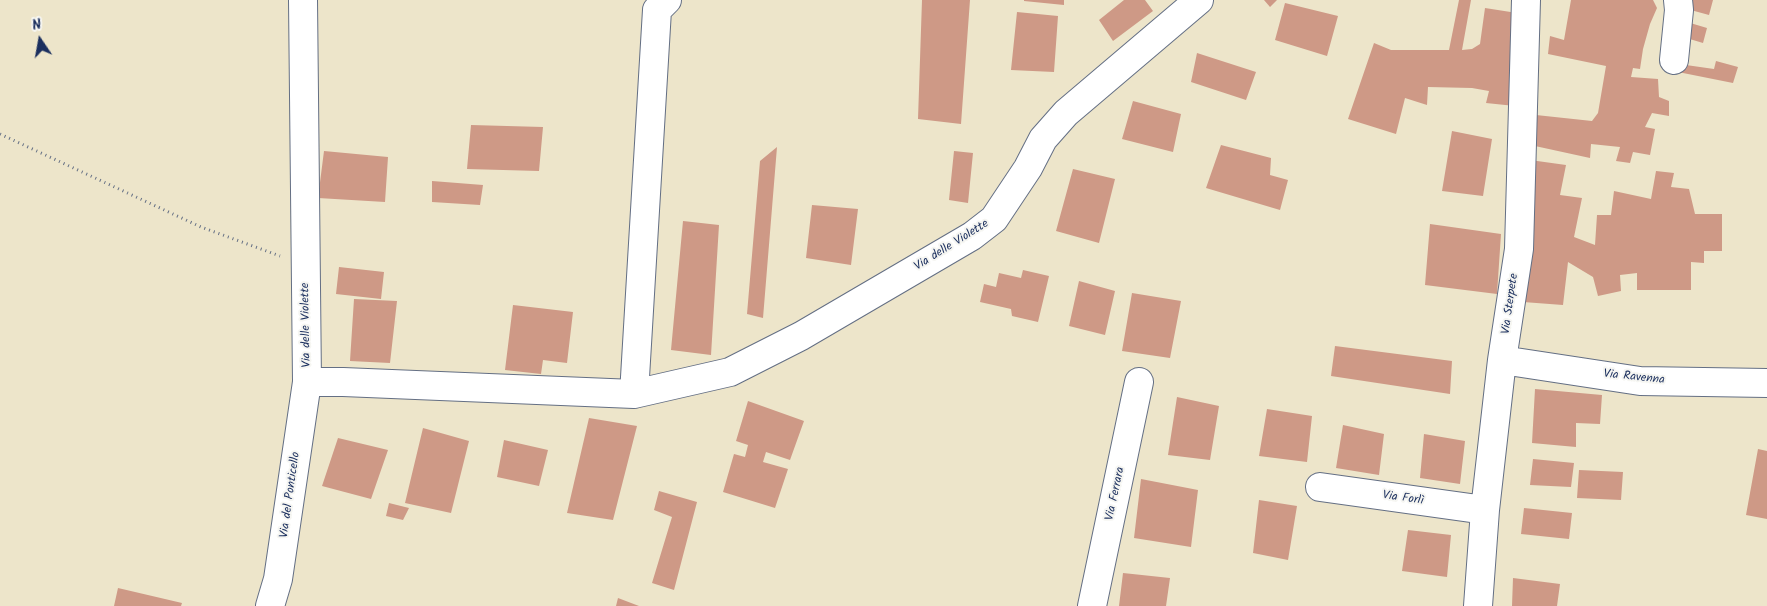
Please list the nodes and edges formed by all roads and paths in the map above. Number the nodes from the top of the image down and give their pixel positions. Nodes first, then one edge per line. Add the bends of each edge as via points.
1 (303, 0) edge
2 (667, 0) edge
3 (1199, 0) edge
4 (1526, 0) edge
5 (1678, 0) edge
6 (1674, 60) dead end
7 (0, 134) edge
8 (306, 266) junction
9 (1502, 360) junction
10 (307, 382) junction
11 (1139, 382) dead end
12 (1767, 383) edge
13 (634, 394) junction
14 (1320, 488) dead end
15 (1485, 510) junction
16 (270, 606) edge
17 (1092, 606) edge
18 (1478, 606) edge

1 - 8 street, Via delle Violette
2 - 13 street via 657,10
3 - 13 street, Via delle Violette via 1066,113 1043,139 994,219 972,236 802,336 730,372
4 - 9 street, Via Sterpete via 1519,249
5 - 6 street
7 - 8 path via 201,227
8 - 10 street, Via delle Violette
9 - 12 street, Via Ravenna via 1640,381
9 - 15 street, Via Sterpete
10 - 13 street, Via delle Violette
10 - 16 street, Via del Ponticello via 278,578
11 - 17 street, Via Ferrara
14 - 15 street, Via Forlì
15 - 18 street, Via Sterpete

